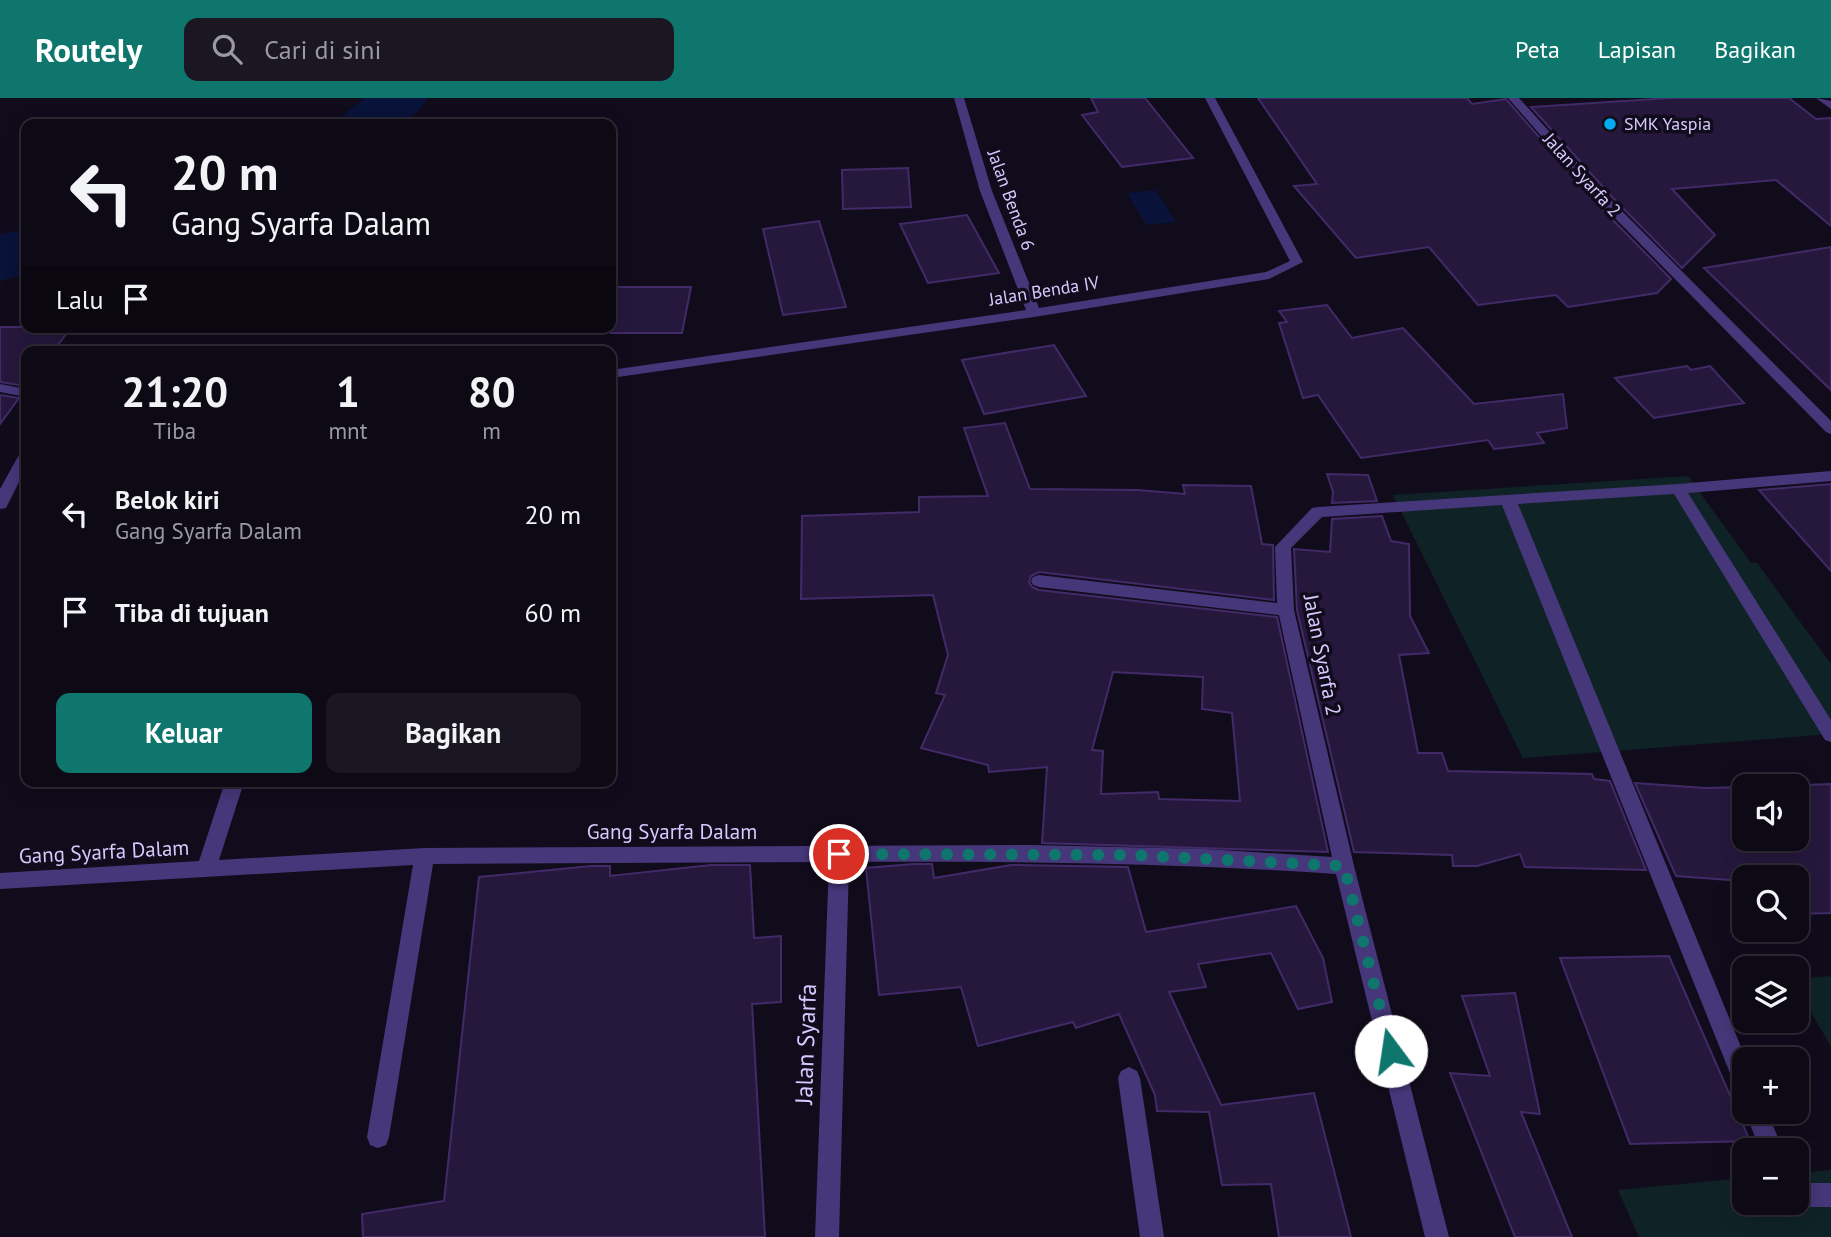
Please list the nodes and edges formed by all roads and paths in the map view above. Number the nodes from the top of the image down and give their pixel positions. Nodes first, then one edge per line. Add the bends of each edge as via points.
1 (959, 98) edge
2 (1210, 98) edge
3 (1513, 98) edge
4 (1821, 98) edge
5 (1831, 106) edge
6 (1034, 313) junction
7 (616, 373) edge
8 (0, 387) edge
9 (21, 392) edge
10 (1831, 429) edge
11 (21, 464) edge
12 (1831, 476) edge
13 (1678, 489) junction
14 (1508, 500) junction
15 (0, 504) edge
16 (1039, 581) dead end
17 (1286, 610) junction
18 (1831, 735) edge
19 (232, 787) edge
20 (839, 854) junction
21 (424, 856) junction
22 (1344, 866) junction
23 (206, 869) junction
24 (0, 881) edge
25 (1732, 1051) edge
26 (1129, 1078) dead end
27 (378, 1138) dead end
28 (1809, 1195) edge
29 (1831, 1195) edge
30 (827, 1237) edge
31 (1152, 1237) edge
32 (1437, 1237) edge

1 - 6 street, Jalan Benda 6 via 986,191
2 - 6 street, Jalan Benda IV via 1297,262 1269,275
3 - 10 street, Jalan Syarfa 2 via 1606,202
4 - 5 street
6 - 7 street, Jalan Benda IV
8 - 9 street
11 - 15 street
12 - 13 street, Jalan Syarfa 2
13 - 14 street, Jalan Syarfa 2
13 - 18 street
14 - 17 street, Jalan Syarfa 2 via 1318,512 1283,547
14 - 25 street
16 - 17 street
17 - 22 street, Jalan Syarfa 2
19 - 23 street
20 - 21 street, Gang Syarfa Dalam
20 - 22 street, Gang Syarfa Dalam via 1138,855
20 - 30 street, Jalan Syarfa
21 - 23 street, Gang Syarfa Dalam
21 - 27 street
22 - 32 street, Jalan Syarfa 2
23 - 24 street, Gang Syarfa Dalam
26 - 31 street
28 - 29 street

